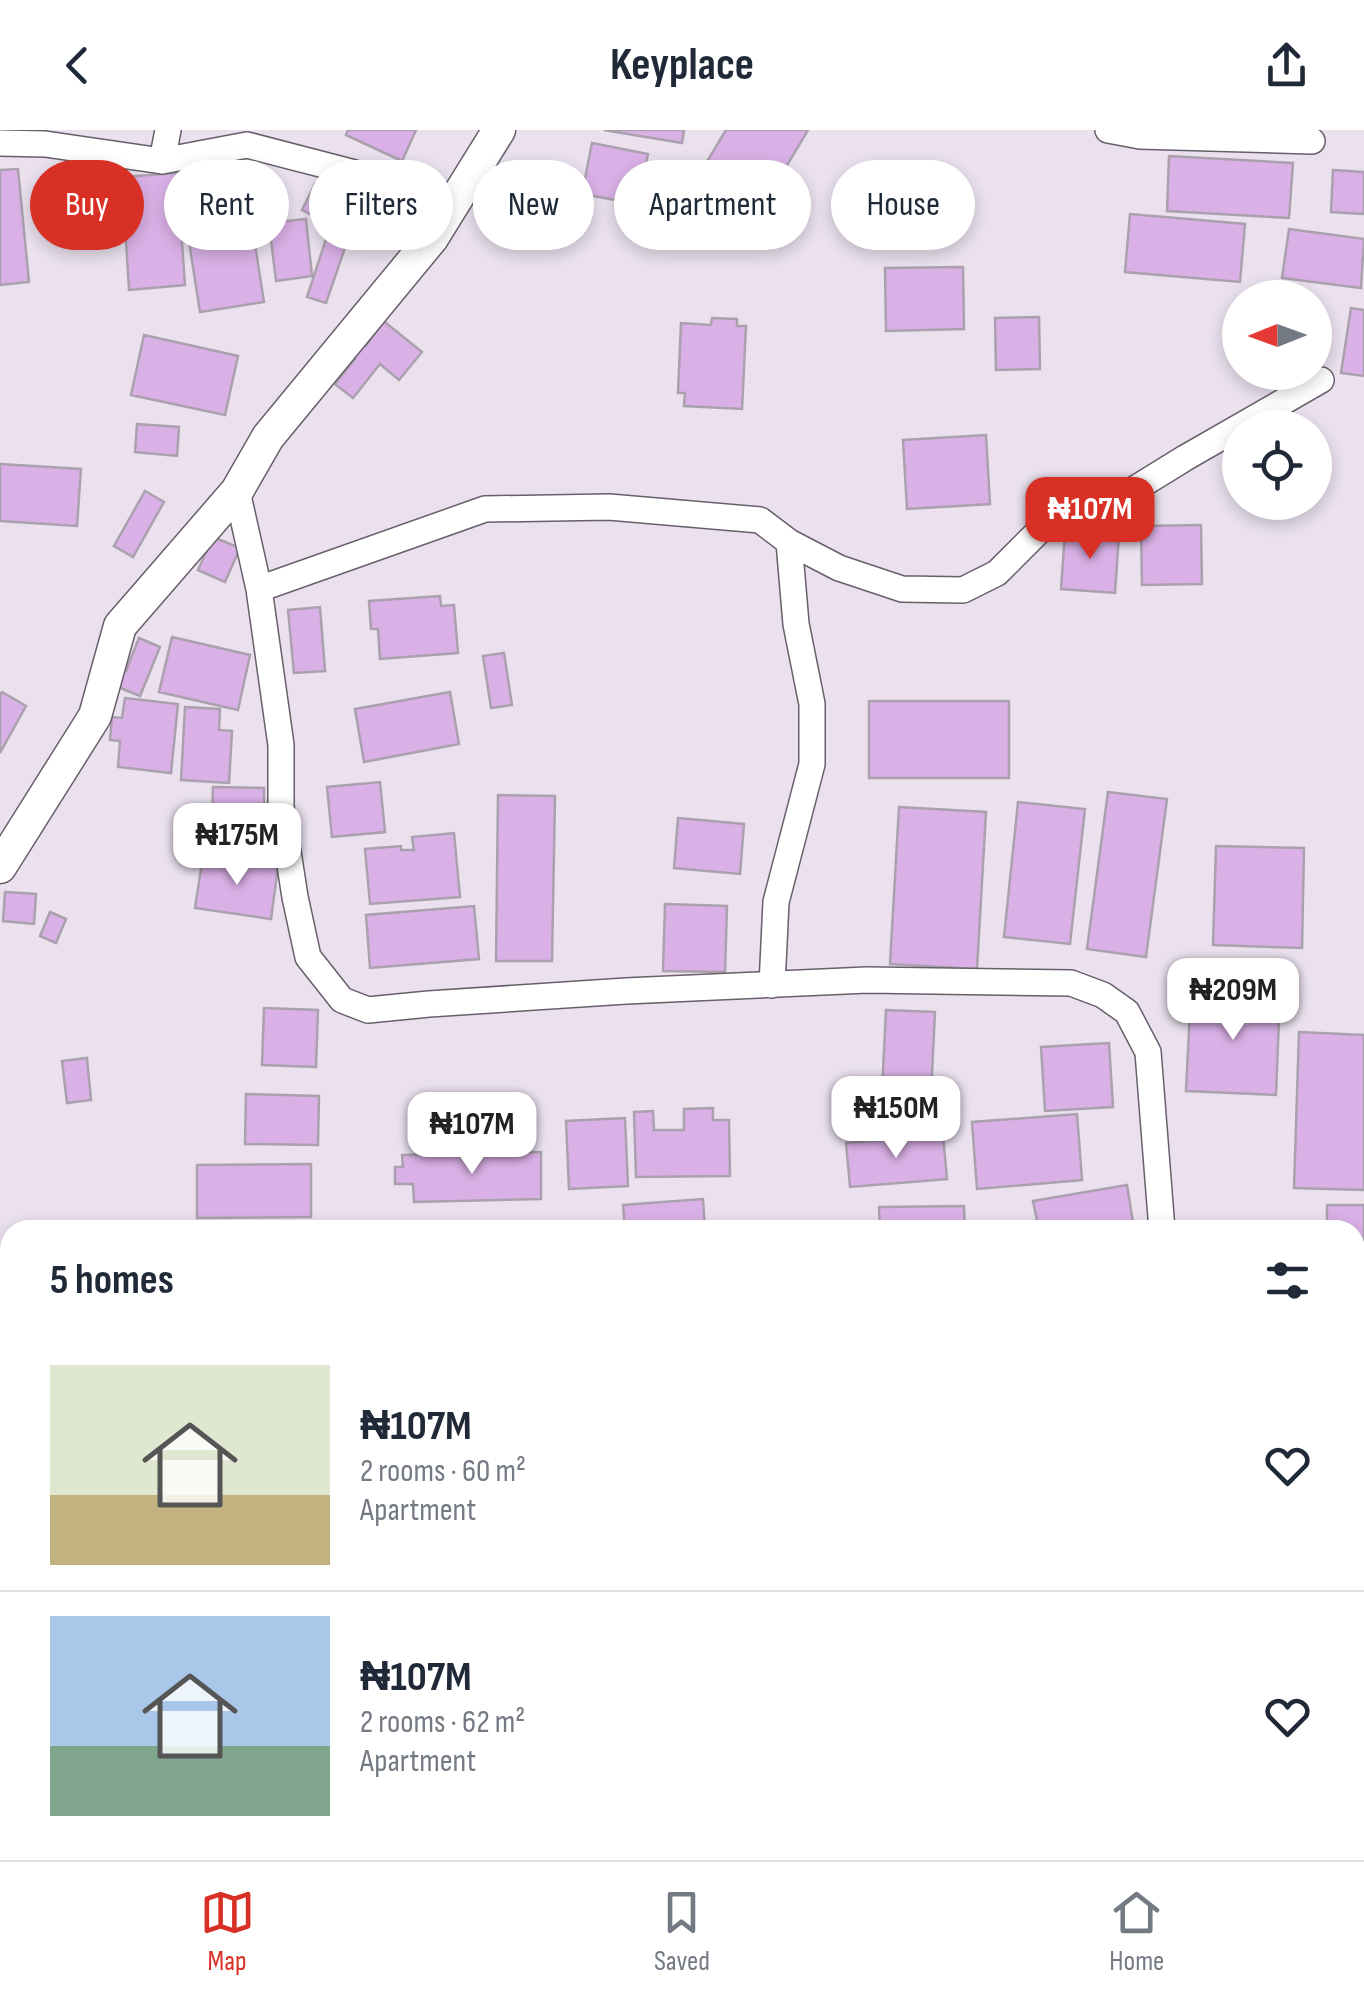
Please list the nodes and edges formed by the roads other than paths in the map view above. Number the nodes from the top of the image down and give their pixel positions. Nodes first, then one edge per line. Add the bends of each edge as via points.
1 (168, 130) edge
2 (499, 130) edge
3 (1108, 130) edge
4 (1312, 141) dead end
5 (0, 143) edge
6 (309, 160) edge
7 (162, 161) junction
8 (453, 204) edge
9 (422, 250) edge
10 (1304, 390) edge
11 (236, 491) junction
12 (789, 542) junction
13 (259, 589) junction
14 (3, 854) edge
15 (772, 985) junction
16 (1161, 1220) edge

1 - 7 street
2 - 8 street
3 - 4 street
5 - 7 street
6 - 7 street via 246,145
9 - 11 street via 268,437
10 - 12 street via 1109,505 1048,522 997,573 962,590 902,589
11 - 13 street
11 - 14 street via 120,626 95,716
12 - 13 street via 760,520 610,506 484,509
12 - 15 street via 812,704 812,764 776,902
13 - 15 street via 282,745 281,806 294,897 308,958 342,1000 368,1010
15 - 16 street via 1071,983 1103,996 1127,1012 1148,1052

